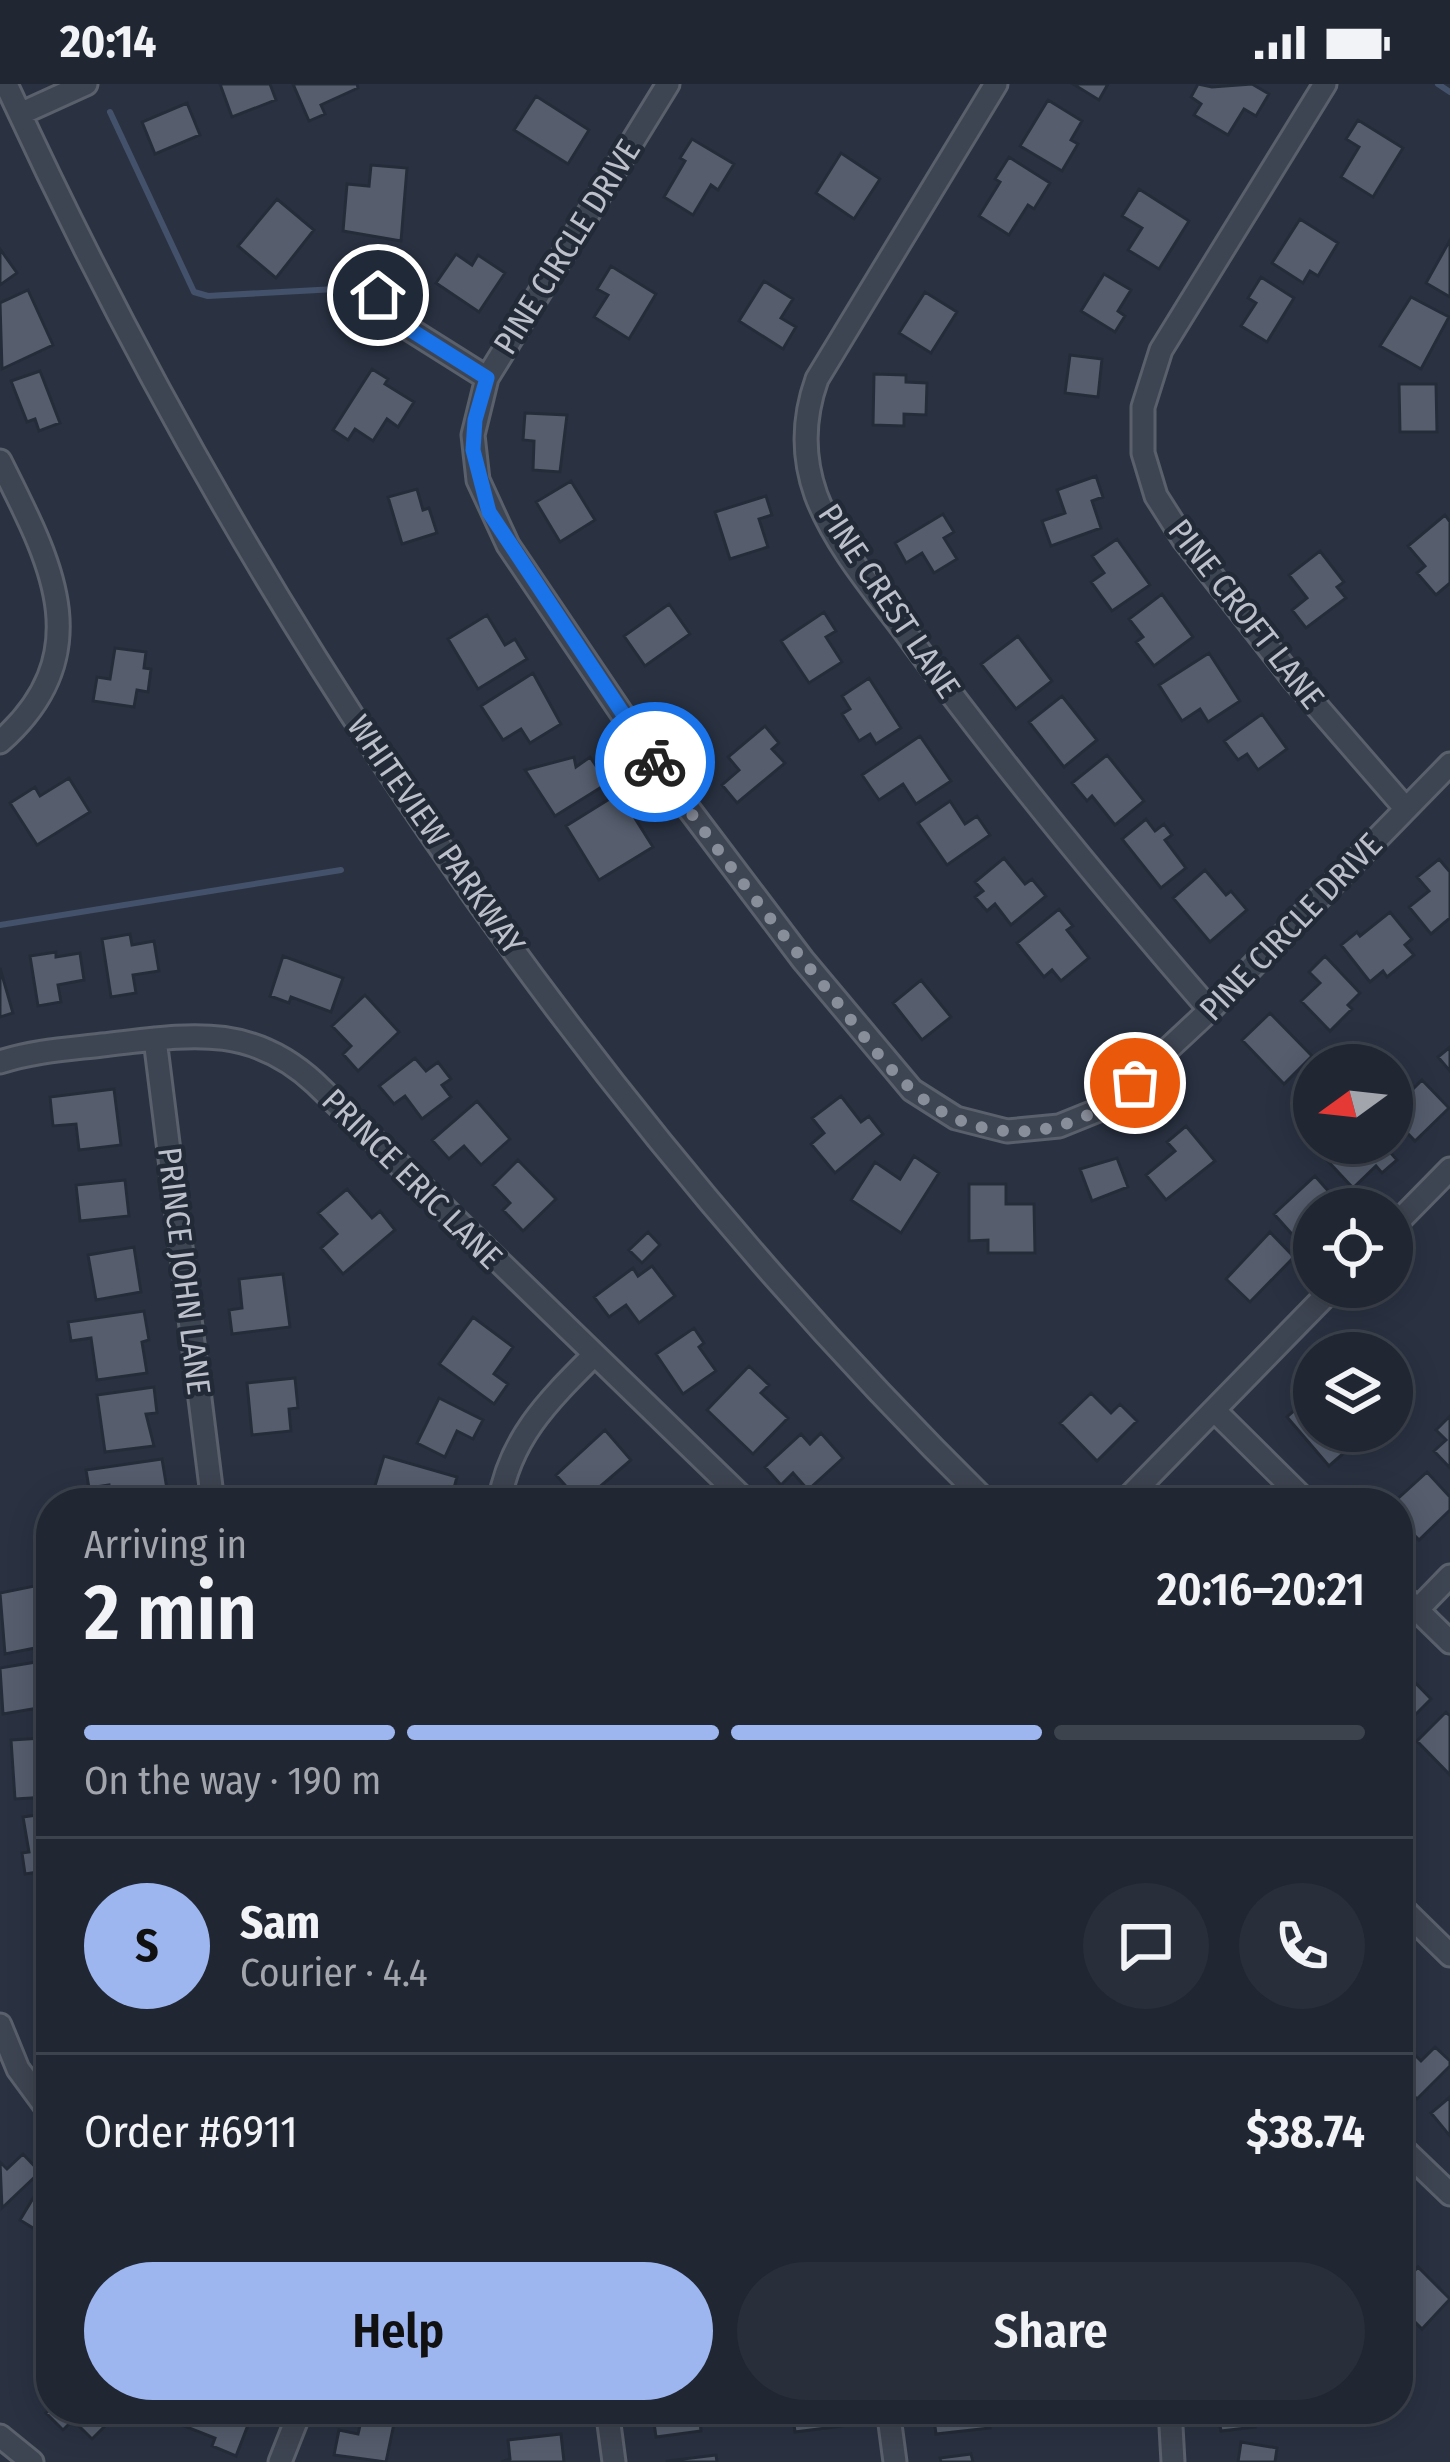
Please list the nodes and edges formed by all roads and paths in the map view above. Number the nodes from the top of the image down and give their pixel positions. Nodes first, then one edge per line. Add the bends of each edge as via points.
1 (6, 84) edge
2 (86, 84) edge
3 (668, 84) edge
4 (996, 84) edge
5 (1325, 84) edge
6 (20, 114) junction
7 (378, 295) dead end
8 (487, 378) junction
9 (0, 461) edge
10 (0, 742) edge
11 (1450, 764) edge
12 (1406, 809) junction
13 (1210, 1010) junction
14 (155, 1040) junction
15 (0, 1062) edge
16 (1450, 1169) edge
17 (1413, 1207) edge
18 (1314, 1308) edge
19 (593, 1356) junction
20 (1214, 1410) junction
21 (211, 1488) edge
22 (502, 1488) edge
23 (732, 1488) edge
24 (974, 1488) edge
25 (1138, 1488) edge
26 (1293, 1488) edge
27 (1450, 1576) edge
28 (1413, 1606) edge
29 (1417, 1610) junction
30 (1450, 1642) edge
31 (1413, 1919) edge
32 (1450, 1955) edge
33 (0, 2024) edge
34 (36, 2094) edge
35 (1413, 2158) edge
36 (1450, 2194) edge
37 (295, 2424) edge
38 (609, 2424) edge
39 (890, 2424) edge
40 (1171, 2424) edge
41 (0, 2436) edge
42 (32, 2462) edge
43 (280, 2462) edge
44 (614, 2462) edge
45 (895, 2462) edge
46 (1173, 2462) edge

1 - 6 street, WHITEVIEW PARKWAY
2 - 6 street
3 - 8 street, PINE CIRCLE DRIVE
4 - 13 street, PINE CREST LANE via 822,368 807,413 808,468 838,538 921,654
5 - 12 street, PINE CROFT LANE via 1161,350 1143,407 1143,453 1156,496 1197,557
6 - 24 street, WHITEVIEW PARKWAY via 212,486 412,806 716,1205
7 - 8 street via 398,322
8 - 13 street, PINE CIRCLE DRIVE via 475,420 475,465 508,545 693,816 913,1090 982,1127 1059,1126 1115,1100
9 - 10 street via 52,571 58,606 45,680
11 - 12 street, PINE CIRCLE DRIVE
12 - 13 street, PINE CIRCLE DRIVE
14 - 15 street, PRINCE ERIC LANE
14 - 19 street, PRINCE ERIC LANE via 231,1038 294,1065
14 - 21 street, PRINCE JOHN LANE
16 - 17 street
18 - 20 street
19 - 22 street via 524,1430
19 - 23 street, PRINCE ERIC LANE
20 - 25 street
20 - 26 street
27 - 29 street
28 - 29 street
29 - 30 street
31 - 32 street
33 - 34 street
35 - 36 street
37 - 43 street
38 - 44 street
39 - 45 street
40 - 46 street
41 - 42 street

